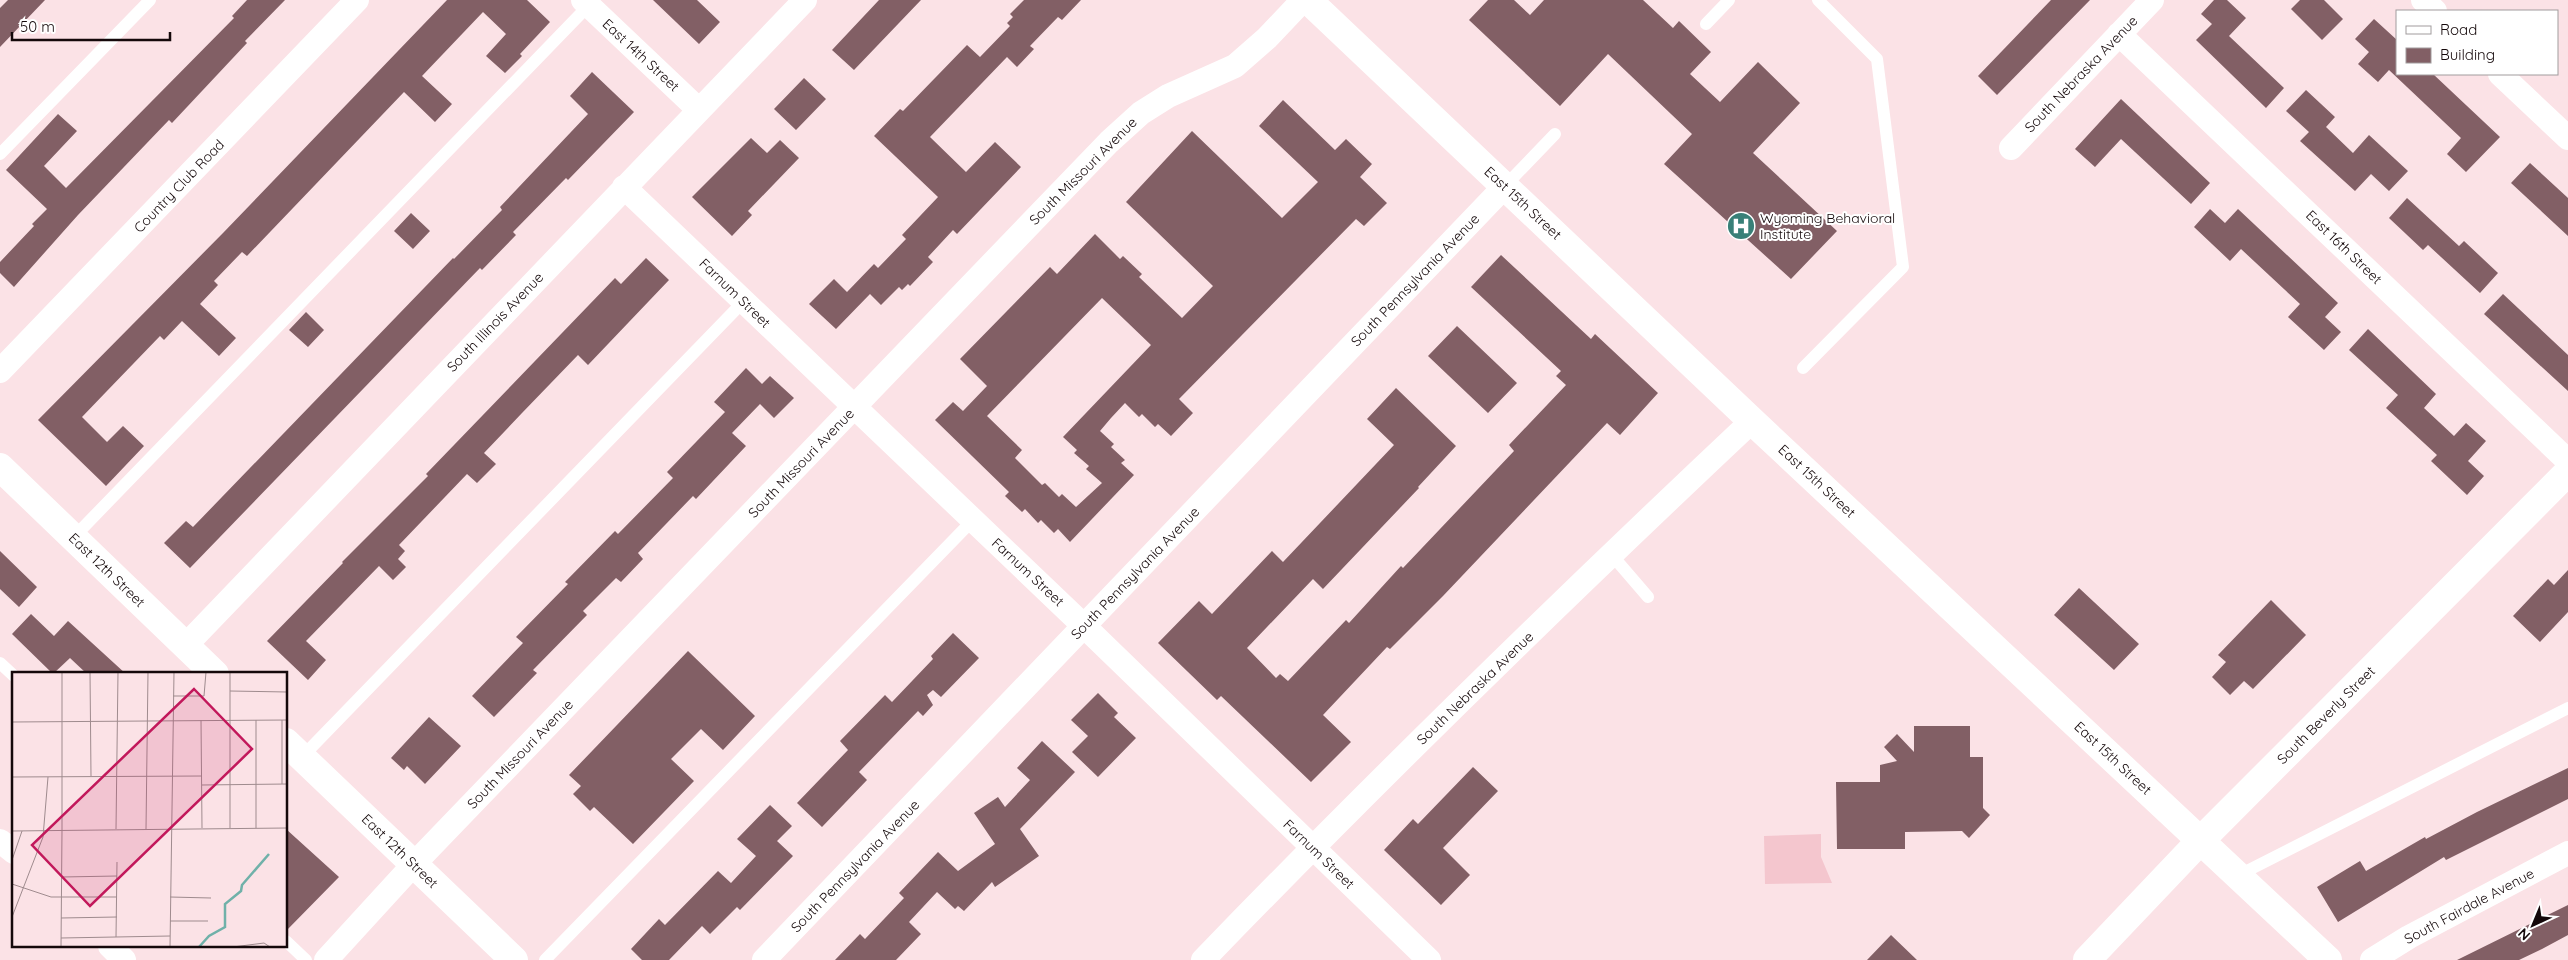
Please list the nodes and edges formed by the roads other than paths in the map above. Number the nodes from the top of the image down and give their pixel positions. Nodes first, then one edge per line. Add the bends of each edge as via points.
1 (150, 0) edge
2 (357, 0) edge
3 (805, 0) edge
4 (1303, 0) edge
5 (1308, 0) edge
6 (1729, 0) edge
7 (1818, 0) edge
8 (2152, 0) edge
9 (2423, 0) edge
10 (588, 2) edge
11 (2433, 10) edge
12 (1706, 24) dead end
13 (2119, 34) junction
14 (2501, 75) edge
15 (700, 110) junction
16 (1555, 134) dead end
17 (2568, 138) edge
18 (2011, 148) dead end
19 (0, 154) edge
20 (1505, 186) junction
21 (624, 187) junction
22 (744, 301) junction
23 (1803, 368) dead end
24 (0, 371) edge
25 (855, 408) junction
26 (1752, 421) junction
27 (2568, 461) edge
28 (0, 467) edge
29 (2568, 472) edge
30 (973, 520) junction
31 (73, 538) junction
32 (1611, 554) junction
33 (1648, 597) dead end
34 (1084, 626) junction
35 (186, 645) junction
36 (0, 663) edge
37 (214, 672) edge
38 (12, 674) edge
39 (2568, 708) edge
40 (294, 749) edge
41 (2201, 840) junction
42 (0, 841) edge
43 (1312, 847) junction
44 (12, 850) edge
45 (2568, 853) edge
46 (414, 864) junction
47 (2239, 875) junction
48 (288, 943) edge
49 (112, 948) edge
50 (124, 960) edge
51 (306, 960) edge
52 (326, 960) edge
53 (514, 960) edge
54 (544, 960) edge
55 (764, 960) edge
56 (1203, 960) edge
57 (1429, 960) edge
58 (2087, 960) edge
59 (2328, 960) edge
60 (2372, 960) edge

1 - 19 lane
2 - 24 street, Country Club Road
3 - 15 street, South Illinois Avenue
4 - 25 street, South Missouri Avenue via 1235,66 1168,96 1141,112
5 - 20 main road, East 15th Street
6 - 12 lane
7 - 23 lane via 1877,59 1903,266
8 - 13 street, South Nebraska Avenue
9 - 11 street
10 - 15 street, East 14th Street
10 - 31 lane
13 - 18 street, South Nebraska Avenue
13 - 27 street, East 16th Street
14 - 17 street
15 - 21 street, South Illinois Avenue
16 - 20 lane
20 - 26 main road, East 15th Street
20 - 34 street, South Pennsylvania Avenue
21 - 22 street, Farnum Street
21 - 35 street, South Illinois Avenue
22 - 25 street, Farnum Street
22 - 40 lane
25 - 30 street, Farnum Street
25 - 46 street, South Missouri Avenue
26 - 32 street, South Nebraska Avenue
26 - 41 main road, East 15th Street
28 - 31 main road, East 12th Street
29 - 41 main road, South Beverly Street
30 - 34 street, Farnum Street
30 - 54 lane
31 - 35 main road, East 12th Street
32 - 33 lane
32 - 43 street, South Nebraska Avenue
34 - 43 street, Farnum Street
34 - 55 street, South Pennsylvania Avenue
35 - 37 main road, East 12th Street
36 - 38 lane
39 - 47 lane
40 - 46 main road, East 12th Street
41 - 47 main road, East 15th Street
41 - 58 main road, South Beverly Street
42 - 44 street
43 - 56 street, South Nebraska Avenue
43 - 57 street, Farnum Street
45 - 60 street, South Fairdale Avenue via 2409,936
46 - 52 street, South Missouri Avenue
46 - 53 main road, East 12th Street
47 - 59 main road, East 15th Street
48 - 51 lane
49 - 50 street

